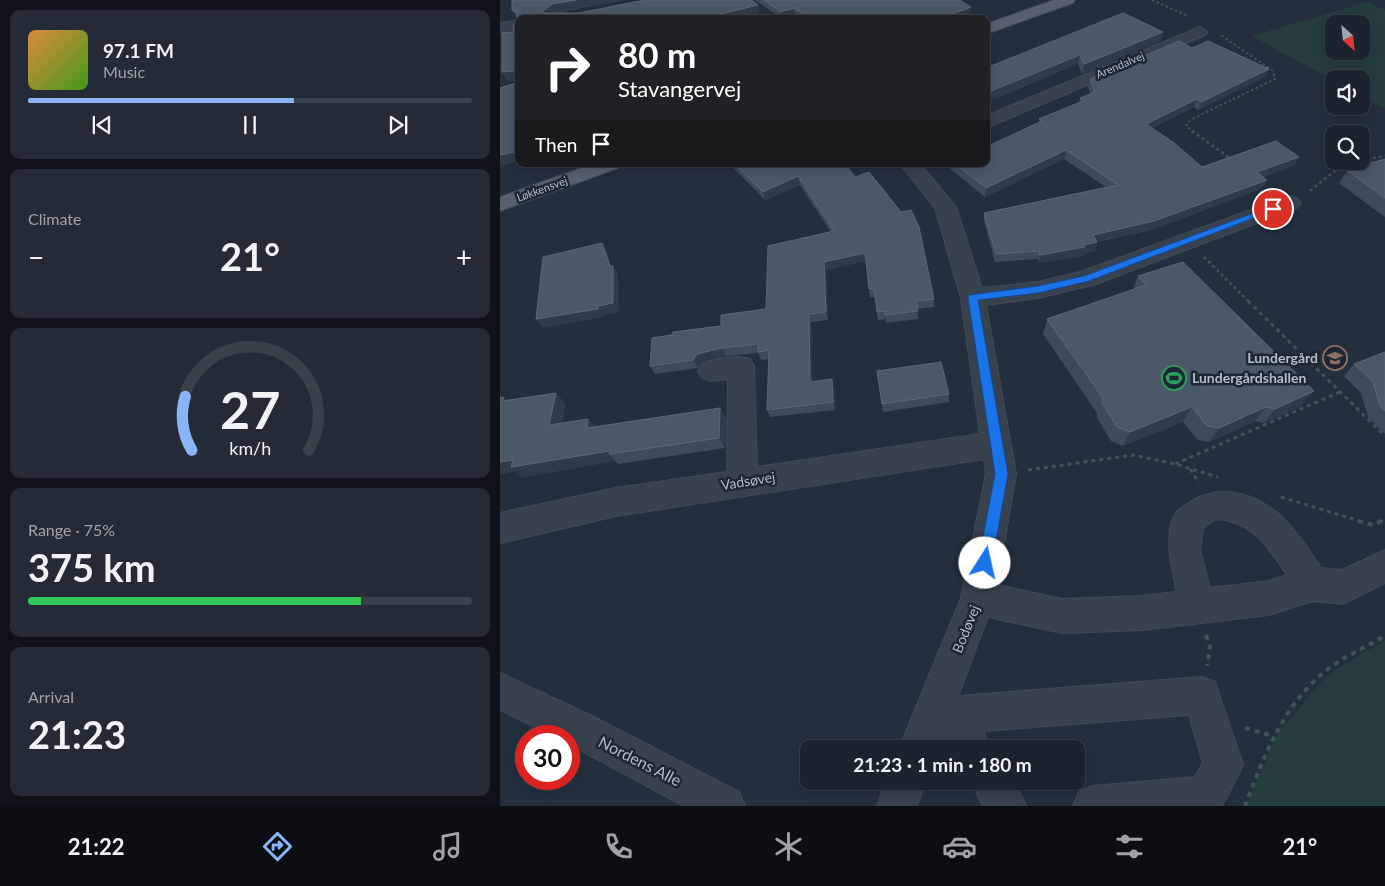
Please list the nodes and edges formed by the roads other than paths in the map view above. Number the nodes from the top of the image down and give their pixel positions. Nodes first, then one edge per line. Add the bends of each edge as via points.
1 (1068, 0) edge
2 (1196, 25) road end
3 (515, 26) edge
4 (500, 28) edge
5 (990, 28) edge
6 (990, 121) edge
7 (603, 167) edge
8 (912, 167) edge
9 (1290, 203) road end
10 (500, 204) edge
11 (973, 298) junction
12 (711, 371) dead end
13 (998, 444) junction
14 (742, 482) junction
15 (500, 528) edge
16 (1385, 566) edge
17 (1312, 584) junction
18 (978, 598) junction
19 (1197, 606) junction
20 (500, 691) edge
21 (933, 727) edge
22 (956, 740) edge
23 (903, 790) edge
24 (996, 790) edge
25 (725, 806) edge
26 (897, 806) edge
27 (1006, 806) edge
28 (1093, 806) edge

1 - 5 main road
2 - 6 street, Arendalvej
3 - 4 street
7 - 10 main road, Løkkensvej
8 - 11 street, Bodøvej via 945,208
9 - 11 street via 1085,279 1038,290
11 - 13 street, Bodøvej
12 - 14 street via 741,366
13 - 14 street, Vadsøvej
13 - 18 street, Bodøvej via 1001,474
14 - 15 street, Vadsøvej via 616,502
16 - 17 street via 1343,587
17 - 19 street via 1269,598
17 - 19 street via 1272,528 1248,510 1214,505 1188,520 1184,550
18 - 19 street via 1062,616 1142,613
18 - 21 street, Bodøvej
20 - 25 street, Nordens Alle
21 - 22 street
21 - 28 street via 1202,695 1223,765 1206,796
23 - 26 street
24 - 27 street

